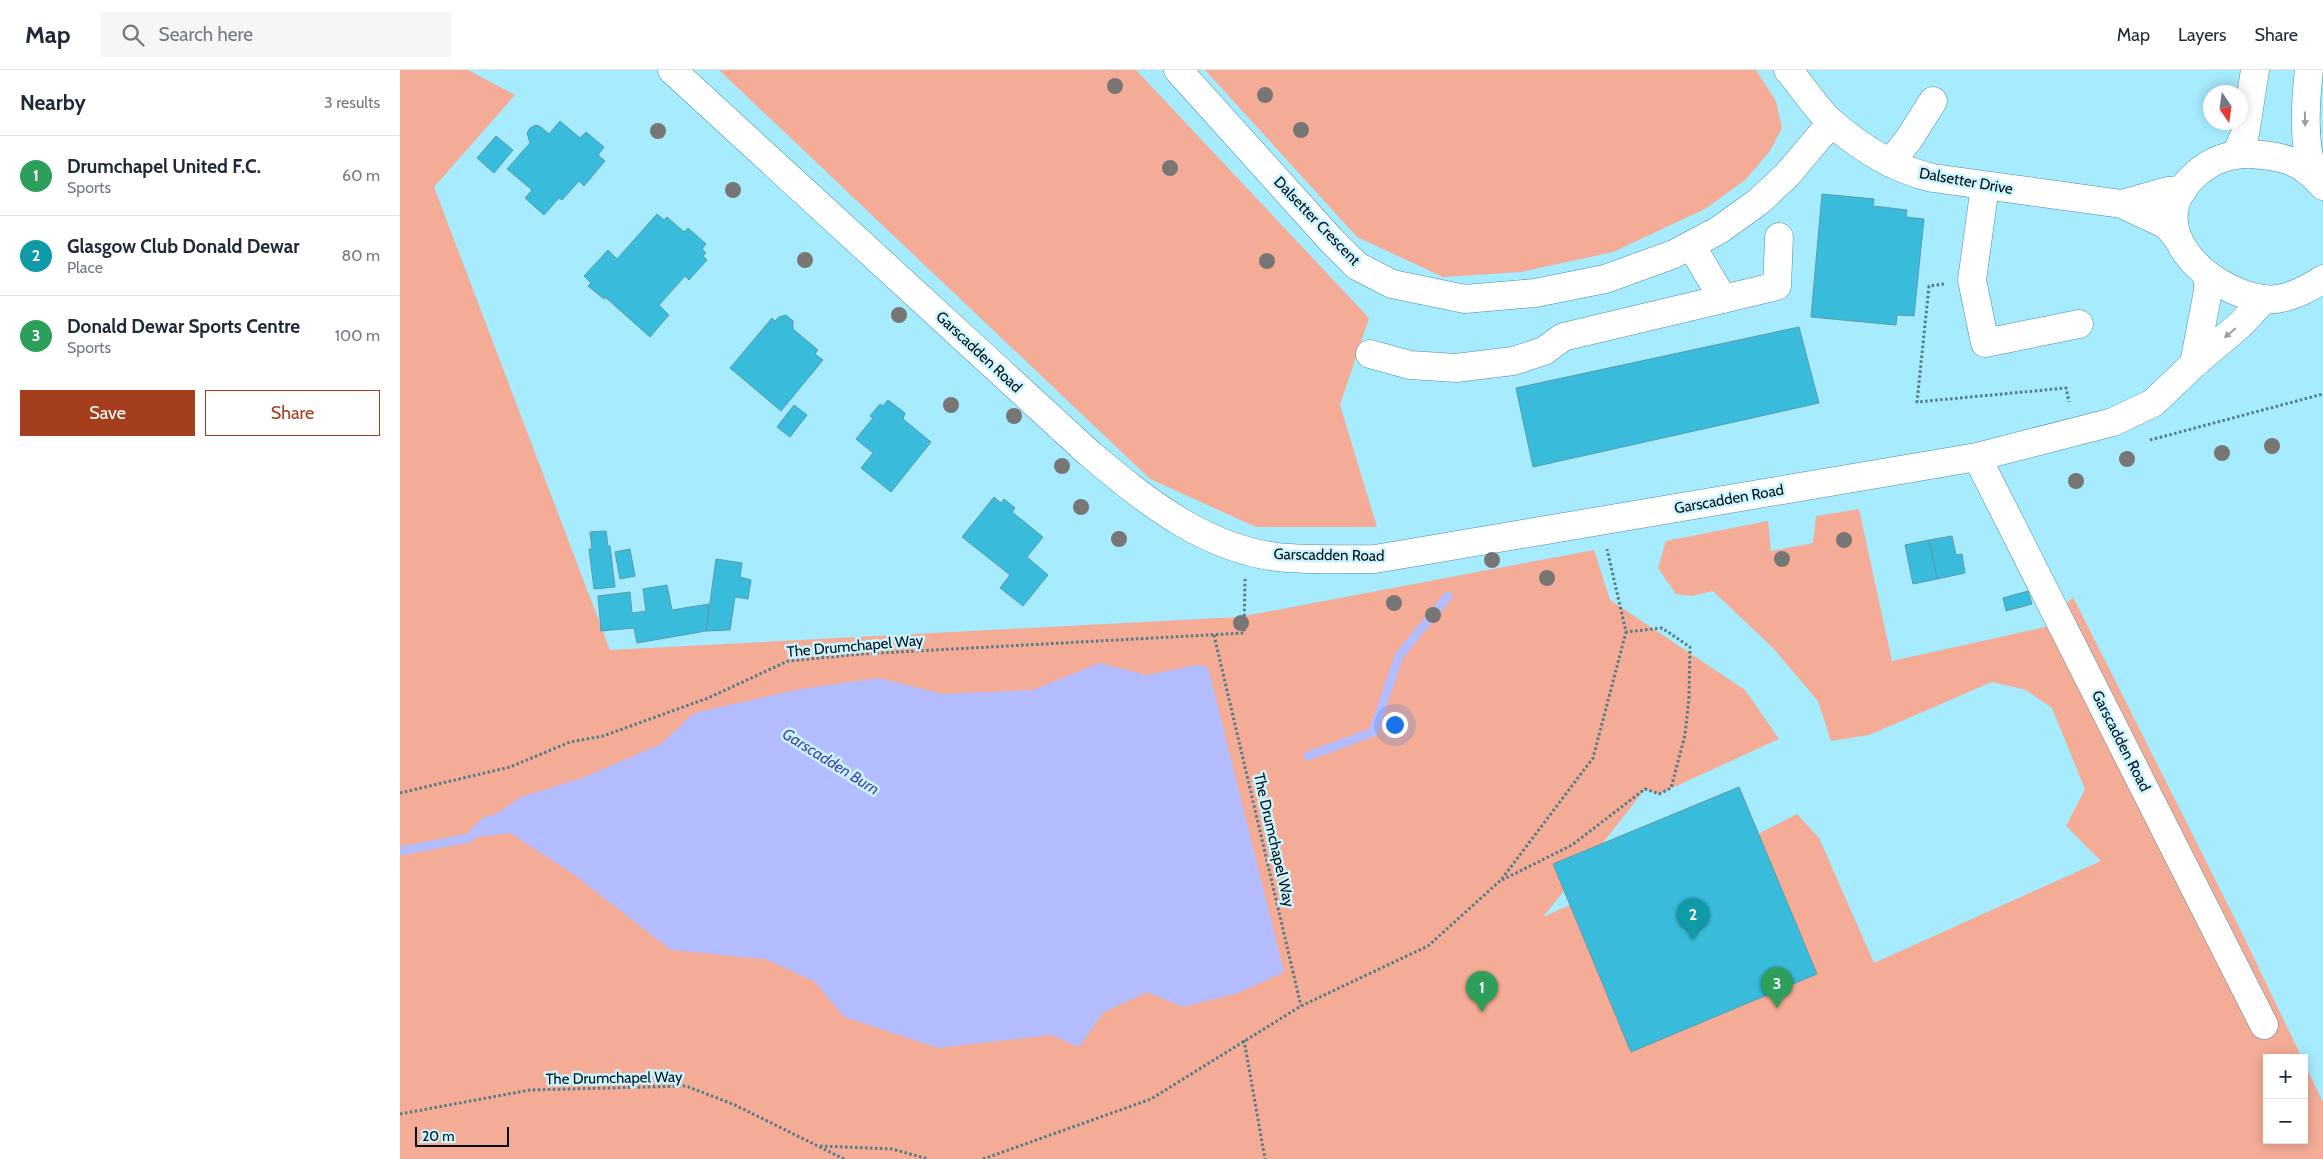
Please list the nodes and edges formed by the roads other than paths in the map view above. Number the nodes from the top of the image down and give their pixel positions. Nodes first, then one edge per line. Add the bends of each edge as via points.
1 (672, 70) edge
2 (1178, 70) edge
3 (1788, 70) edge
4 (2255, 70) edge
5 (2309, 70) edge
6 (1933, 101) dead end
7 (1831, 123) junction
8 (2236, 154) junction
9 (1890, 163) junction
10 (2318, 180) edge
11 (1985, 186) junction
12 (2183, 190) junction
13 (2122, 204) junction
14 (1779, 236) dead end
15 (2178, 239) junction
16 (1691, 245) junction
17 (2208, 276) junction
18 (2319, 286) edge
19 (1723, 299) junction
20 (2264, 299) junction
21 (2079, 324) dead end
22 (1370, 354) dead end
23 (2194, 364) junction
24 (1977, 457) junction
25 (2264, 1025) dead end

1 - 24 street, Garscadden Road via 1142,498 1189,527 1248,552 1287,558 1375,559
2 - 16 street, Dalsetter Crescent via 1357,266 1392,284 1465,299 1535,294 1605,279
3 - 7 street, Dalsetter Drive
4 - 8 street via 2245,134
5 -> 10 street via 2305,104 2307,154
6 - 9 street
7 - 9 street, Dalsetter Drive
7 - 16 street, Dalsetter Crescent via 1787,175 1758,202
8 - 10 street via 2266,155 2297,162
8 - 12 street via 2202,169
9 - 11 street, Dalsetter Drive via 1923,176
11 - 13 street, Dalsetter Drive
11 - 21 street via 1972,280 1985,344
12 - 13 street, Dalsetter Drive
12 - 15 street via 2173,218
13 - 15 street, Dalsetter Drive via 2167,225
14 - 19 street via 1777,286
15 - 17 street via 2191,261
16 - 19 street
17 - 20 street via 2234,291
17 - 23 street
18 - 20 street
19 - 22 street via 1562,337 1544,352 1513,361 1456,368 1410,365
20 -> 23 street, Garscadden Road via 2241,324
23 - 24 street, Garscadden Road via 2153,403 2113,422
24 - 25 street, Garscadden Road

